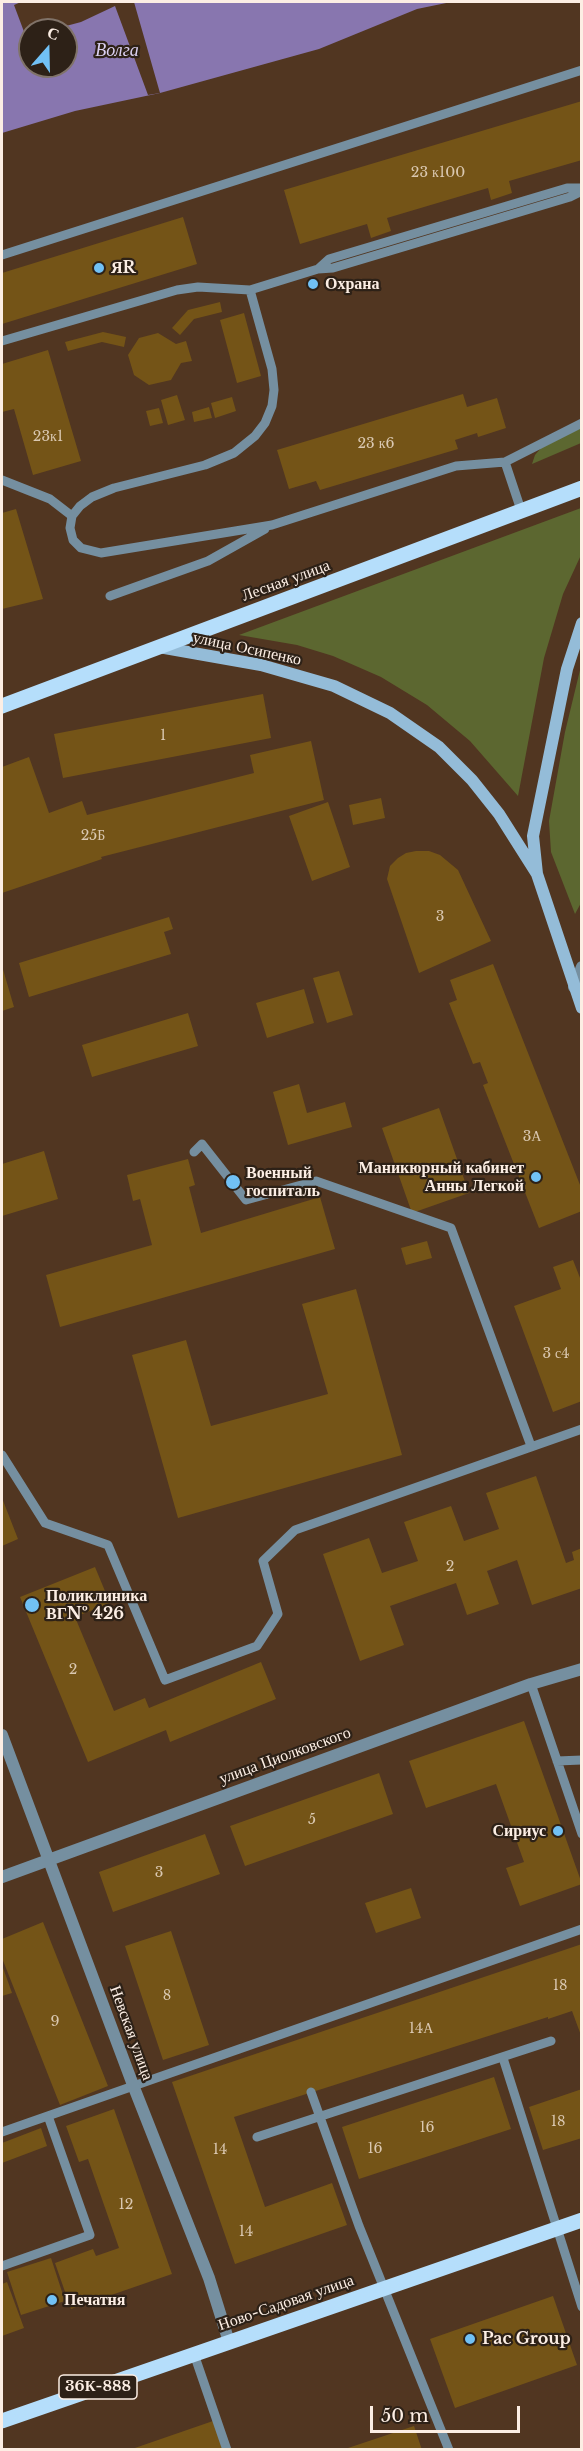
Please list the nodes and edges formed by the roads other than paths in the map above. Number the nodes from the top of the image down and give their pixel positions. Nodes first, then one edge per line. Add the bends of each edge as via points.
1 (582, 70) edge
2 (582, 189) edge
3 (2, 255) edge
4 (250, 290) junction
5 (2, 341) edge
6 (582, 423) edge
7 (505, 462) junction
8 (2, 480) edge
9 (582, 488) edge
10 (521, 510) junction
11 (72, 516) junction
12 (272, 525) junction
13 (110, 596) dead end
14 (582, 623) edge
15 (158, 647) junction
16 (2, 706) edge
17 (537, 874) junction
18 (582, 967) edge
19 (574, 987) junction
20 (582, 1008) edge
21 (194, 1152) dead end
22 (582, 1429) edge
23 (531, 1446) junction
24 (2, 1455) edge
25 (582, 1669) edge
26 (531, 1684) junction
27 (2, 1735) edge
28 (582, 1760) edge
29 (557, 1761) junction
30 (582, 1834) edge
31 (49, 1859) junction
32 (2, 1877) edge
33 (582, 1929) edge
34 (292, 2030) junction
35 (296, 2040) dead end
36 (551, 2041) dead end
37 (503, 2058) junction
38 (132, 2085) junction
39 (311, 2092) dead end
40 (48, 2116) junction
41 (319, 2117) junction
42 (2, 2132) edge
43 (257, 2137) dead end
44 (582, 2220) edge
45 (557, 2230) junction
46 (2, 2266) edge
47 (385, 2288) junction
48 (582, 2307) edge
49 (230, 2342) junction
50 (194, 2354) junction
51 (2, 2421) edge
52 (227, 2450) edge
53 (449, 2450) edge

1 - 3 lane
2 - 4 lane via 567,188 329,259 318,269
4 - 5 lane via 177,290
4 - 11 lane via 274,390 265,423 255,436 234,453 205,465 92,497
6 - 7 lane
7 - 10 lane
7 - 12 lane via 456,466
8 - 11 lane via 50,499
9 - 10 main road, Лесная улица
10 - 15 main road, Лесная улица
11 - 12 lane via 73,540 81,548 101,553
12 - 13 lane via 208,561
14 - 17 main road, улица Осипенко via 567,669 533,836
15 - 16 main road, Лесная улица
15 - 17 main road, улица Осипенко via 261,665 334,686 390,713 439,747 472,780
17 - 19 main road, улица Осипенко
18 - 19 street
19 - 20 main road, улица Осипенко
21 - 23 lane via 202,1144 246,1200 316,1181 451,1228
22 - 23 lane
23 - 24 lane via 295,1530 263,1561 278,1614 257,1646 165,1680 108,1545 45,1523
25 - 26 street, улица Циолковского
26 - 29 lane
26 - 31 street, улица Циолковского
27 - 31 street, Невская улица
28 - 29 lane
29 - 30 lane
31 - 32 street, улица Циолковского
31 - 38 street, Невская улица
33 - 34 lane
34 - 35 lane
34 - 38 lane
36 - 37 lane
37 - 41 lane
37 - 45 lane
38 - 40 lane
38 - 49 street, Невская улица via 209,2278
39 - 41 lane
40 - 42 lane
40 - 46 lane via 90,2235
41 - 43 lane
41 - 47 lane
44 - 45 main road, Ново-Садовая улица / 36К-888
45 - 47 main road, Ново-Садовая улица / 36К-888
45 - 48 lane
47 - 49 main road, Ново-Садовая улица / 36К-888
47 - 53 lane
49 - 50 main road, Ново-Садовая улица / 36К-888
50 - 51 main road, Ново-Садовая улица / 36К-888
50 - 52 lane

